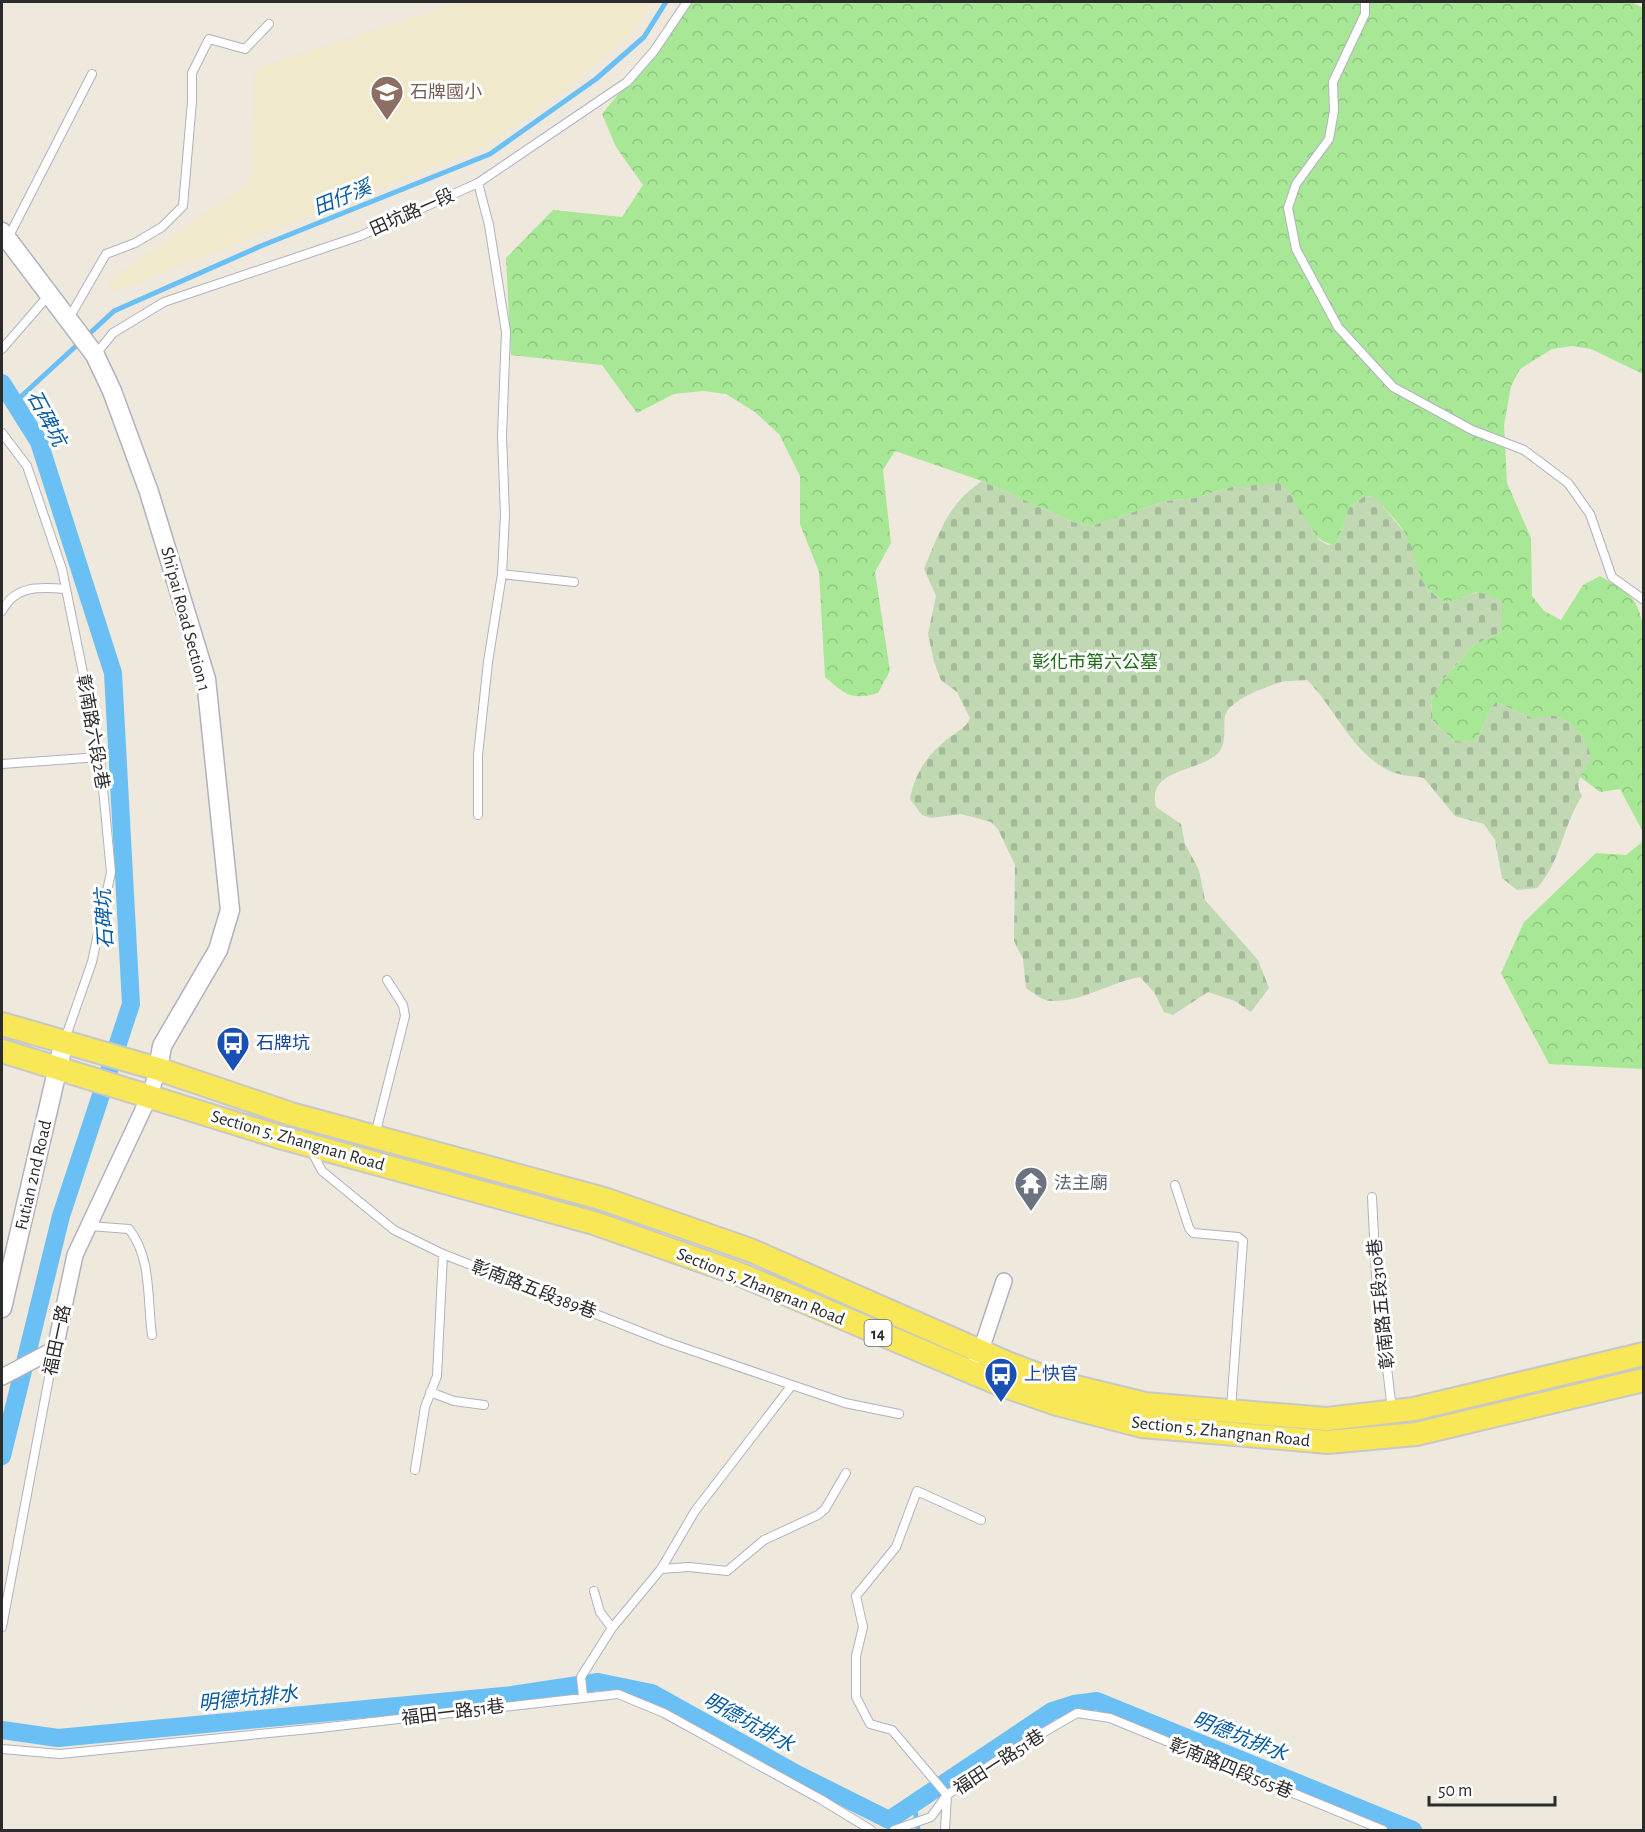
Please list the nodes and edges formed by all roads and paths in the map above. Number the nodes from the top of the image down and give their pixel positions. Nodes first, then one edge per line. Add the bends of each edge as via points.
1 (687, 2) edge
2 (1365, 2) edge
3 (269, 24) dead end
4 (92, 74) dead end
5 (478, 183) junction
6 (4, 236) edge
7 (48, 296) junction
8 (68, 321) junction
9 (2, 349) edge
10 (95, 355) junction
11 (2, 433) edge
12 (502, 574) junction
13 (574, 582) dead end
14 (66, 589) junction
15 (1644, 600) edge
16 (2, 611) edge
17 (100, 757) junction
18 (2, 764) edge
19 (478, 815) dead end
20 (387, 980) dead end
21 (2, 1024) edge
22 (64, 1041) junction
23 (2, 1051) edge
24 (59, 1067) junction
25 (158, 1069) junction
26 (150, 1095) junction
27 (374, 1136) junction
28 (309, 1145) junction
29 (1175, 1185) dead end
30 (1372, 1197) dead end
31 (87, 1226) junction
32 (444, 1254) junction
33 (1004, 1281) dead end
34 (2, 1308) edge
35 (152, 1335) dead end
36 (55, 1349) junction
37 (980, 1353) junction
38 (1644, 1354) edge
39 (958, 1368) junction
40 (2, 1377) edge
41 (1644, 1380) edge
42 (792, 1385) junction
43 (430, 1392) junction
44 (484, 1405) dead end
45 (1231, 1412) junction
46 (1392, 1412) junction
47 (899, 1414) dead end
48 (415, 1470) dead end
49 (846, 1473) dead end
50 (981, 1520) dead end
51 (661, 1569) junction
52 (594, 1591) dead end
53 (2, 1627) edge
54 (612, 1628) junction
55 (583, 1693) junction
56 (1077, 1713) joint
57 (2, 1749) edge
58 (944, 1793) junction
59 (870, 1830) edge
60 (894, 1830) edge
61 (945, 1830) edge
62 (1383, 1830) edge

1 - 5 lane, 田坑路一段 via 627,82
2 - 15 lane via 1365,14 1333,82 1334,111 1329,139 1296,184 1288,208 1296,249 1338,327 1393,387 1472,430 1524,450 1568,483 1590,514 1612,577
3 - 8 lane via 245,49 208,39 192,73 183,206 162,227 106,254
4 - 6 lane
5 - 10 lane, 田坑路一段 via 360,236 164,302 113,333
5 - 12 lane via 489,225 506,332
6 - 7 street, Shi'pai Road Section 1
7 - 8 street, Shi'pai Road Section 1
7 - 9 lane
8 - 10 street, Shi'pai Road Section 1
10 - 25 street, Shi'pai Road Section 1 via 149,492 206,679 230,910 218,950 162,1046
11 - 14 lane, 彰南路六段2巷 via 27,466
12 - 13 lane
12 - 19 lane via 478,755
14 - 16 lane via 32,586 7,601
14 - 17 lane, 彰南路六段2巷
17 - 18 lane
17 - 22 lane, 彰南路六段2巷 via 111,872 92,962
20 - 27 lane via 403,1005 405,1016
21 - 22 main road, 14
22 - 24 street, Futian 2nd Road
22 - 25 main road, Section 5, Zhangnan Road / 14
23 - 24 main road, 14
24 - 26 main road, Section 5, Zhangnan Road / 14
24 - 34 street, Futian 2nd Road
25 - 26 street, 福田一路
25 - 27 main road, Section 5, Zhangnan Road / 14 via 291,1114
26 - 28 main road, Section 5, Zhangnan Road / 14
26 - 31 street, 福田一路
27 - 37 main road, Section 5, Zhangnan Road / 14 via 604,1199 717,1238
28 - 32 lane, 彰南路五段389巷 via 322,1171 394,1230
28 - 39 main road, Section 5, Zhangnan Road / 14 via 604,1226 739,1274
29 - 45 lane via 1193,1233 1238,1237 1243,1241
30 - 46 lane, 彰南路五段310巷 via 1376,1275
31 - 35 lane via 129,1229 140,1242
31 - 36 street, 福田一路 via 75,1255
32 - 42 lane, 彰南路五段389巷 via 664,1341
32 - 43 lane via 437,1376
33 - 37 street
36 - 40 street
36 - 53 lane, 福田一路
37 - 39 street
37 - 45 main road, Section 5, Zhangnan Road / 14 via 1063,1384 1135,1401
38 - 46 main road, Section 5, Zhangnan Road / 14
39 - 41 main road, Section 5, Zhangnan Road / 14 via 1057,1404 1142,1426 1328,1442 1416,1434
42 - 47 lane, 彰南路五段389巷 via 845,1403
42 - 51 lane via 695,1511
43 - 44 lane via 454,1401
43 - 48 lane
45 - 46 main road, Section 5, Zhangnan Road / 14 via 1327,1419
49 - 51 lane via 818,1515 764,1540 727,1571
50 - 58 lane via 917,1491 896,1547 856,1596 863,1627 856,1656 856,1697 870,1724 892,1730
51 - 54 lane
52 - 54 lane via 600,1612
54 - 55 lane via 581,1677
55 - 57 lane, 福田一路51巷 via 320,1728 60,1754
55 - 59 lane, 福田一路51巷 via 618,1694 664,1713
56 - 58 lane, 福田一路51巷
56 - 62 lane, 彰南路四段565巷 via 1110,1718
58 - 60 lane, 福田一路51巷 via 931,1817
58 - 61 lane

